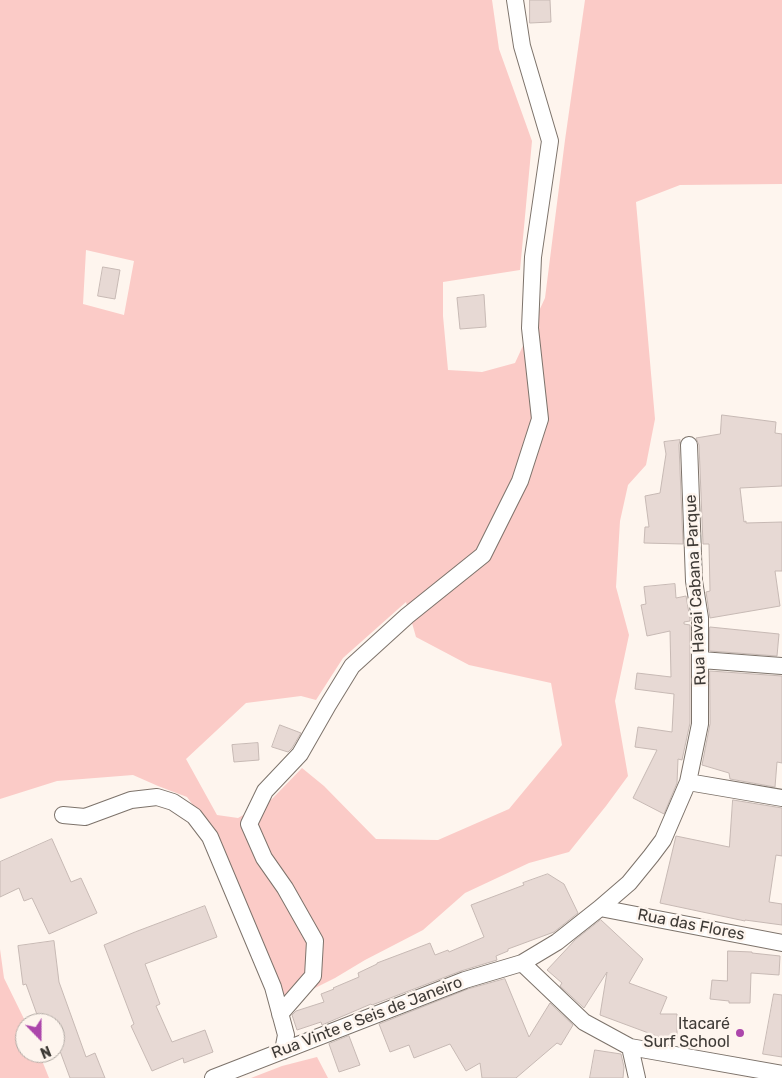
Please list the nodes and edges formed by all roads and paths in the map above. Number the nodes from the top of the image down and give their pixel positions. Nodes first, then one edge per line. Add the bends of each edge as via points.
1 (515, 0) edge
2 (689, 445) dead end
3 (701, 660) junction
4 (782, 666) edge
5 (688, 782) junction
6 (782, 798) edge
7 (63, 815) dead end
8 (600, 908) junction
9 (782, 943) edge
10 (522, 963) junction
11 (280, 1014) junction
12 (630, 1047) junction
13 (283, 1050) junction
14 (782, 1074) edge
15 (213, 1078) edge
16 (637, 1078) edge

1 - 11 street via 522,46 550,141 533,257 530,328 540,419 520,481 483,555 407,616 352,666 300,754 265,790 249,824 264,858 315,941 313,976
2 - 3 street, Rua Havai Cabana Parque via 694,581 700,618
3 - 4 street
3 - 5 street, Rua Havai Cabana Parque via 700,724
5 - 6 street
5 - 8 street, Rua Havai Cabana Parque via 663,840 652,856 629,883
7 - 11 street via 86,817 131,800 156,797 173,802 194,816 210,837 273,987
8 - 9 street, Rua das Flores
8 - 10 street, Rua Havai Cabana Parque via 557,942
10 - 12 street via 584,1022
10 - 13 street, Rua Vinte e Seis de Janeiro via 465,980
11 - 13 street via 286,1034
12 - 14 street
12 - 16 street
13 - 15 street, Rua Vinte e Seis de Janeiro

